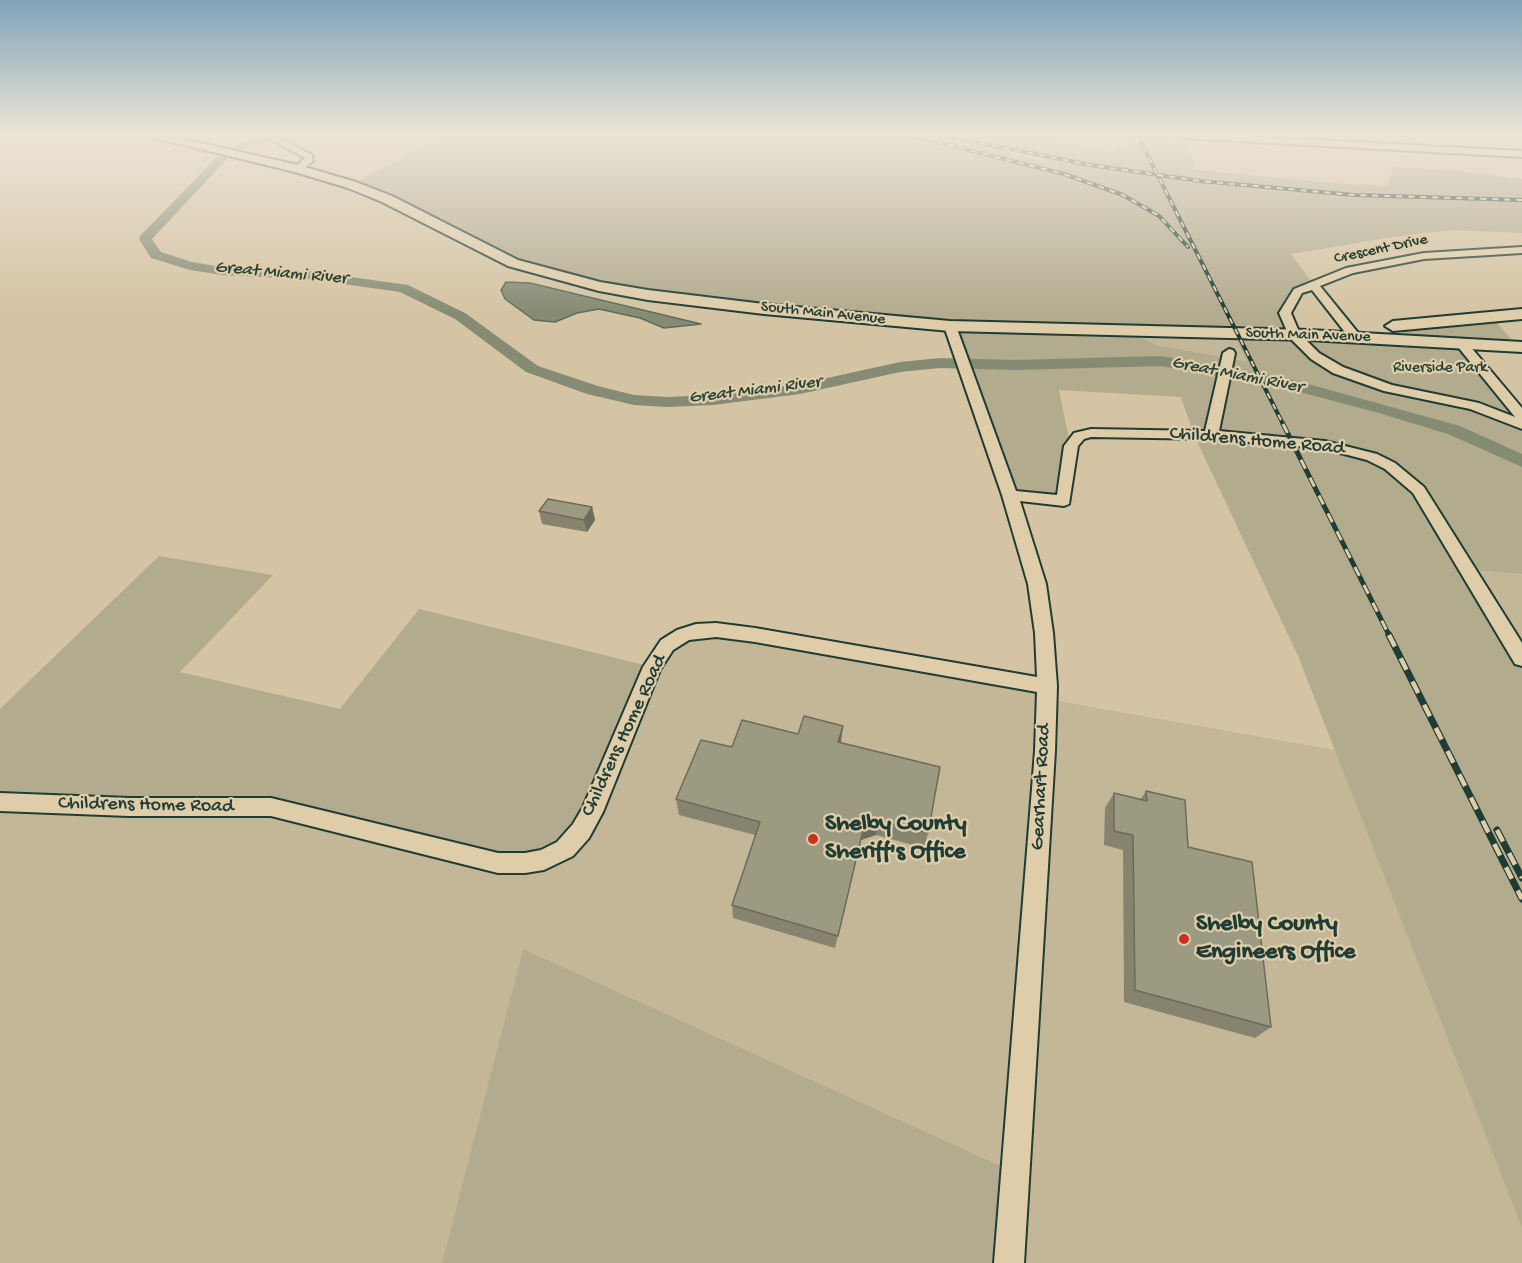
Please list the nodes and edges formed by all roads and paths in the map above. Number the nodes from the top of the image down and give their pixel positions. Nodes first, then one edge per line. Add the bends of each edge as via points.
1 (375, 195) edge
2 (1522, 250) edge
3 (1313, 284) junction
4 (1522, 314) edge
5 (952, 331) junction
6 (1352, 334) junction
7 (1301, 335) junction
8 (1460, 342) junction
9 (1522, 347) edge
10 (1229, 353) dead end
11 (1522, 417) edge
12 (1522, 425) edge
13 (1211, 435) junction
14 (1010, 495) junction
15 (1522, 659) edge
16 (1047, 686) junction
17 (0, 802) edge
18 (1009, 1263) edge

1 - 5 main road, South Main Avenue via 513,263 599,286
2 - 3 street, Crescent Drive via 1424,256 1350,270
3 - 6 street
3 - 7 street, Crescent Drive via 1298,291 1285,313
4 - 6 main road
5 - 7 main road, South Main Avenue
5 - 14 street, Gearhart Road
6 - 7 main road, South Main Avenue
6 - 8 main road, South Main Avenue
7 - 12 street via 1315,356 1358,378 1474,406
8 - 9 main road, South Main Avenue
8 - 11 street
10 - 13 street
13 - 14 street, Childrens Home Road via 1085,434 1071,446 1064,501
13 - 15 street, Childrens Home Road via 1351,450 1405,476 1419,490
14 - 16 street, Gearhart Road via 1036,584
16 - 17 street, Childrens Home Road via 754,634 716,630 683,635 667,645 652,667 581,831 565,849 544,860 525,863 498,863 272,807
16 - 18 street, Gearhart Road

